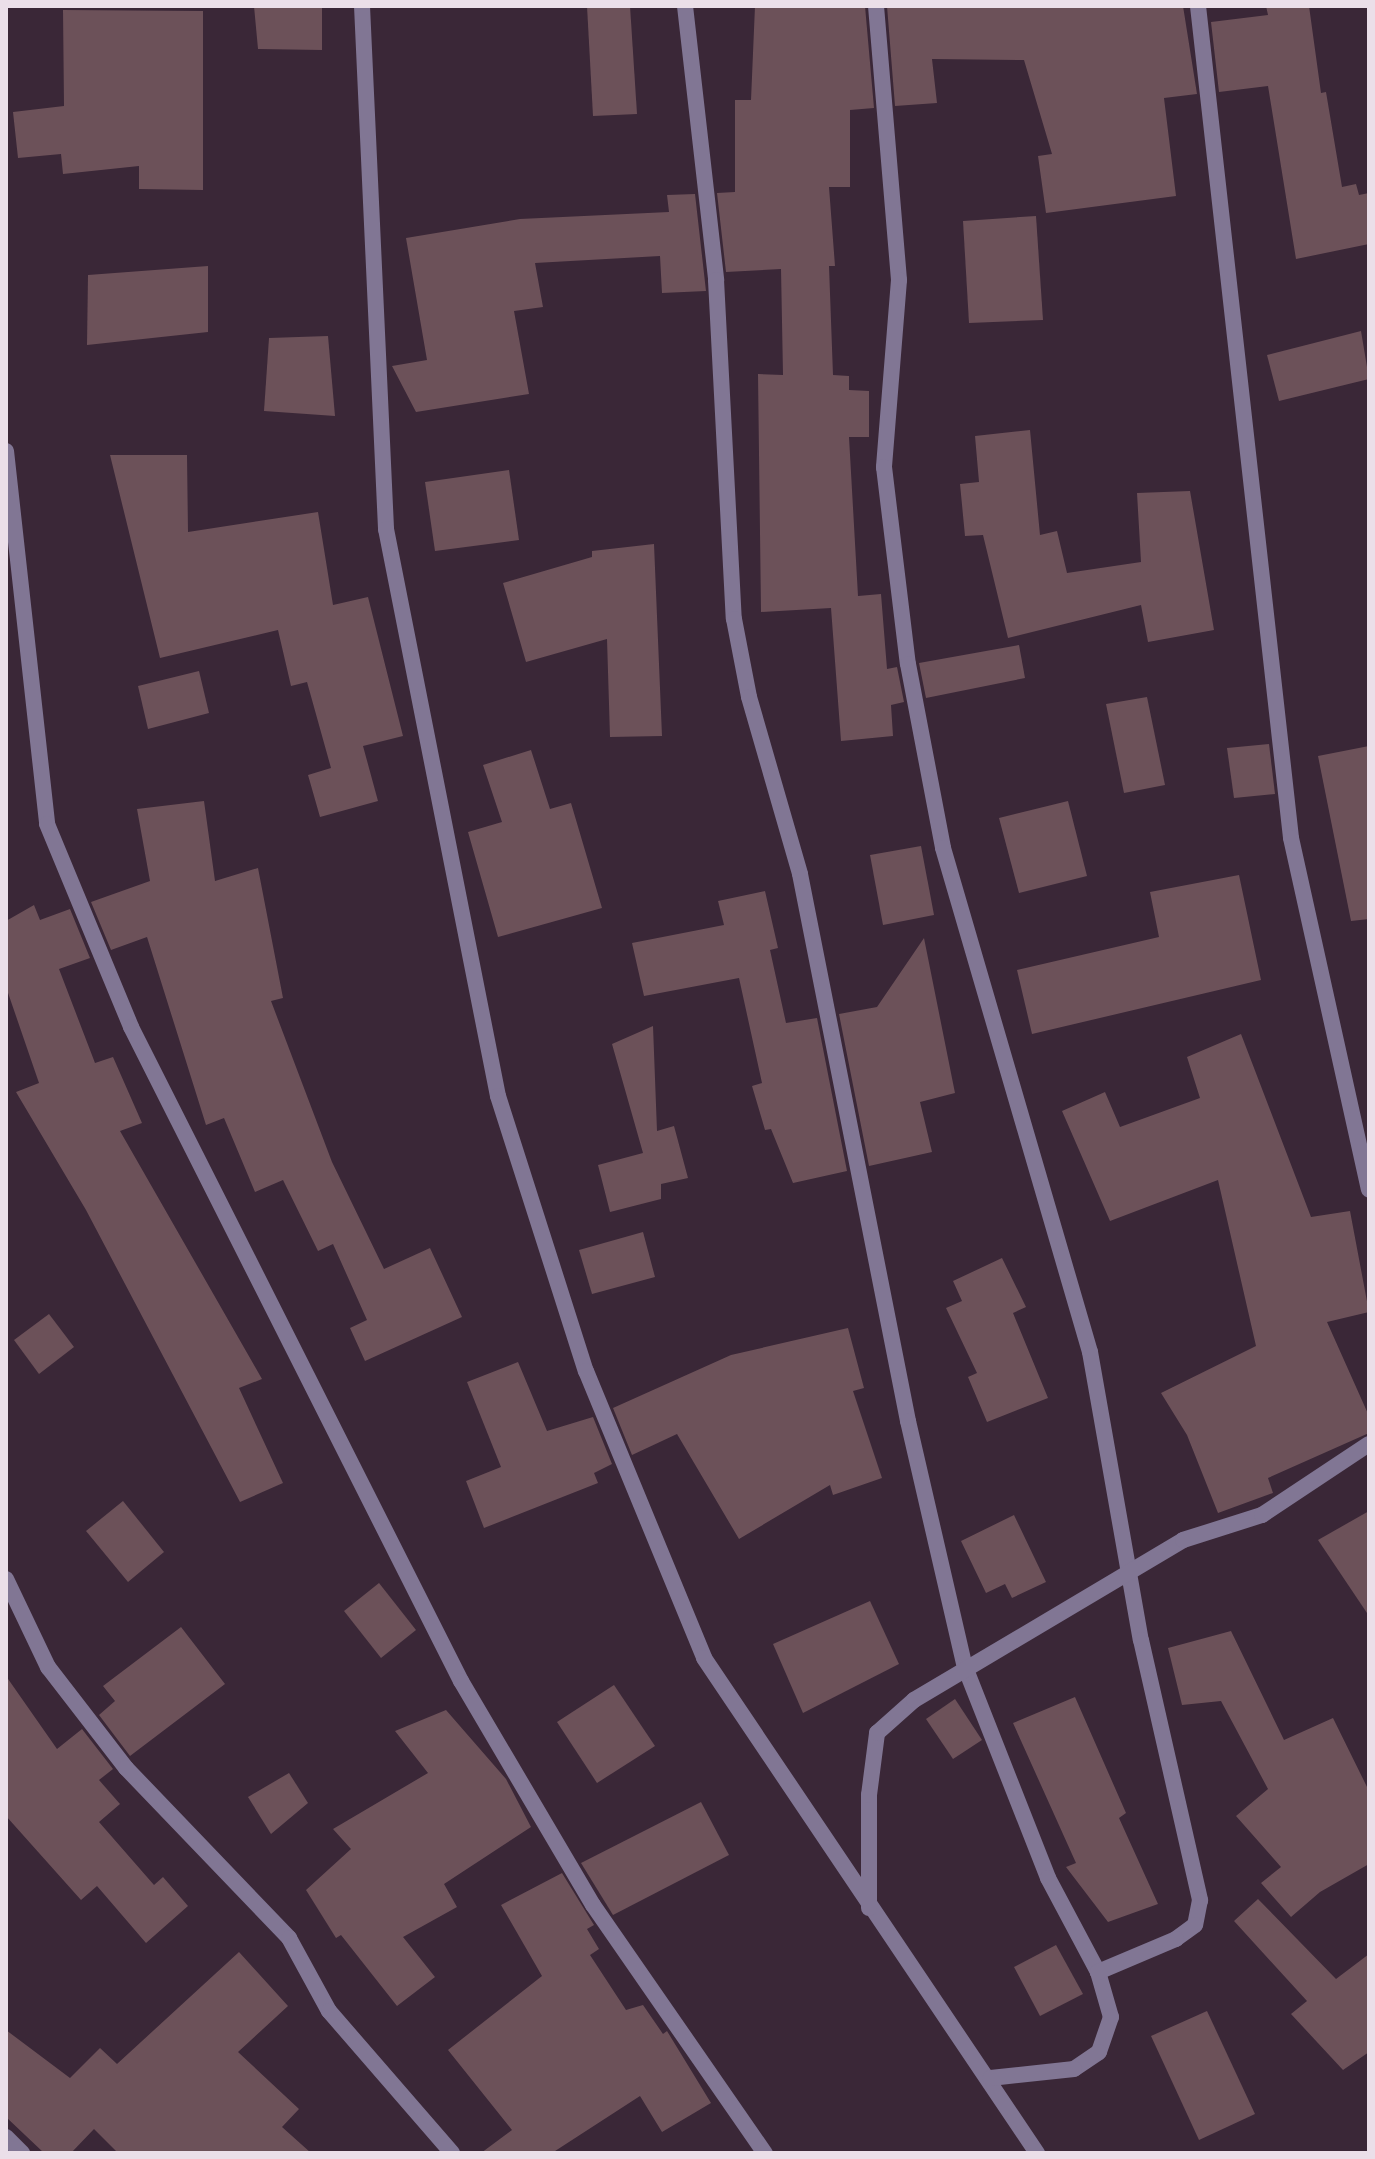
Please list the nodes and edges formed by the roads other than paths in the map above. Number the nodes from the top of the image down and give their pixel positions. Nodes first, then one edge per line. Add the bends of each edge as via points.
1 (362, 6) edge
2 (685, 6) edge
3 (876, 6) edge
4 (1198, 6) edge
5 (6, 451) edge
6 (1369, 1189) edge
7 (1369, 1444) edge
8 (1129, 1571) junction
9 (6, 1579) edge
10 (965, 1667) junction
11 (869, 1908) junction
12 (1098, 1972) junction
13 (990, 2078) junction
14 (6, 2137) edge
15 (22, 2153) edge
16 (452, 2153) edge
17 (765, 2153) edge
18 (1037, 2153) edge

1 - 11 street via 386,529 498,1096 586,1371 704,1658
2 - 10 street via 716,280 734,619 749,697 800,874 908,1421
3 - 8 street via 899,280 884,467 908,664 943,848 1090,1352
4 - 6 street via 1291,838
5 - 17 street via 47,824 131,1027 461,1681 593,1905
7 - 8 street via 1262,1515 1183,1540
8 - 10 street
8 - 12 street via 1200,1900 1195,1925 1176,1939
9 - 16 street via 48,1667 126,1768 289,1938 329,2011
10 - 11 street via 914,1700 877,1733 869,1795
10 - 12 street via 1048,1878
11 - 13 street
12 - 13 street via 1111,2017 1099,2052 1074,2069
13 - 18 street
14 - 15 street

